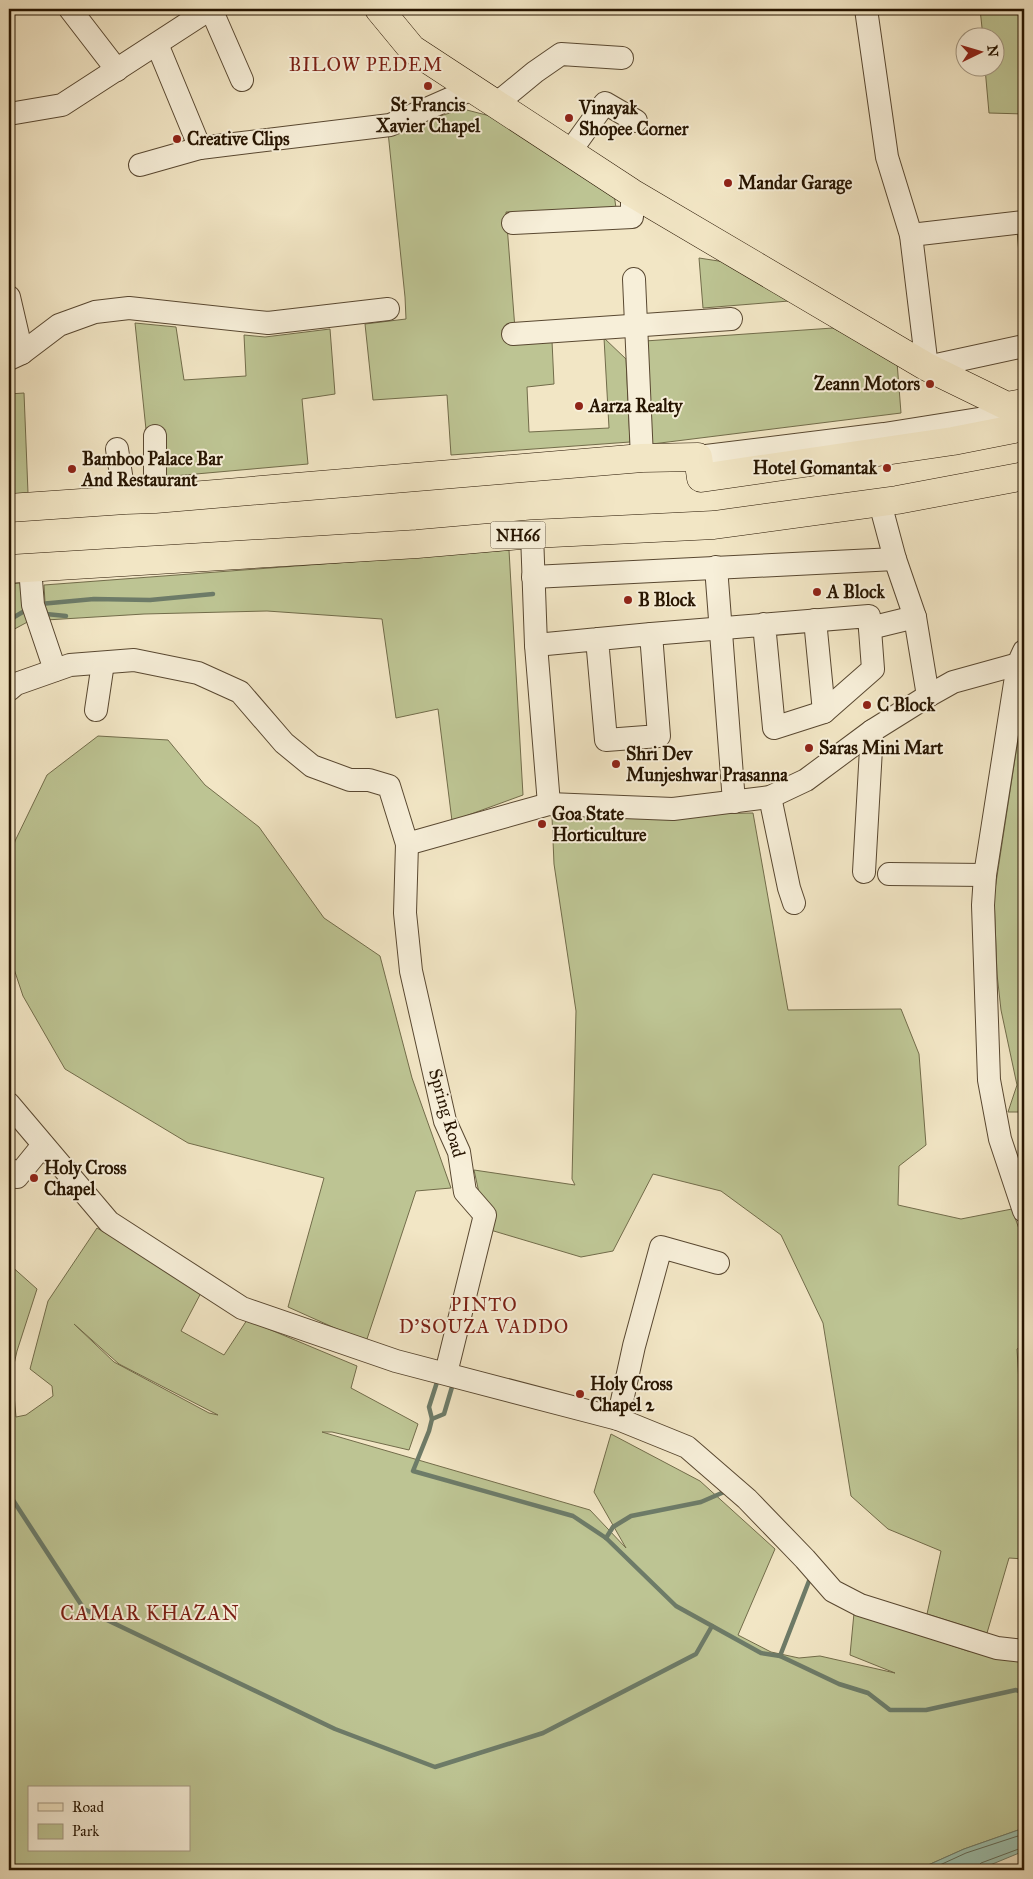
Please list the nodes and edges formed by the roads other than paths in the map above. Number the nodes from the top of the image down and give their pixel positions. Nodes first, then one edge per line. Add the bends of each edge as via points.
1 (70, 9) edge
2 (210, 9) edge
3 (379, 9) edge
4 (866, 9) edge
5 (157, 44) junction
6 (622, 58) dead end
7 (117, 70) junction
8 (242, 80) dead end
9 (472, 89) junction
10 (496, 104) junction
11 (9, 114) edge
12 (636, 121) dead end
13 (200, 148) junction
14 (569, 153) junction
15 (140, 165) dead end
16 (632, 193) junction
17 (1024, 222) edge
18 (512, 223) dead end
19 (910, 235) junction
20 (634, 279) dead end
21 (9, 297) edge
22 (388, 310) dead end
23 (731, 319) dead end
24 (636, 325) junction
25 (513, 334) dead end
26 (1024, 346) edge
27 (15, 356) edge
28 (927, 367) junction
29 (1016, 404) edge
30 (1024, 427) edge
31 (155, 436) dead end
32 (117, 449) dead end
33 (698, 457) junction
34 (642, 458) junction
35 (1024, 476) edge
36 (155, 499) junction
37 (125, 500) junction
38 (880, 503) junction
39 (9, 508) edge
40 (532, 534) junction
41 (895, 560) junction
42 (716, 567) junction
43 (20, 568) edge
44 (534, 577) junction
45 (915, 617) junction
46 (815, 620) junction
47 (764, 624) junction
48 (722, 628) junction
49 (870, 628) junction
50 (651, 634) junction
51 (597, 639) junction
52 (536, 645) junction
53 (1021, 658) edge
54 (103, 663) junction
55 (55, 670) junction
56 (9, 690) edge
57 (928, 696) junction
58 (96, 710) dead end
59 (824, 712) junction
60 (872, 731) junction
61 (770, 797) junction
62 (734, 802) junction
63 (549, 804) junction
64 (407, 844) junction
65 (864, 872) dead end
66 (889, 874) dead end
67 (985, 875) junction
68 (792, 895) dead end
69 (9, 1104) edge
70 (43, 1145) junction
71 (9, 1169) edge
72 (1024, 1211) edge
73 (718, 1263) dead end
74 (449, 1374) junction
75 (618, 1419) junction
76 (1024, 1651) edge

1 - 7 street
2 - 5 street
2 - 8 street
3 - 9 main road via 412,49
4 - 19 street via 887,157
5 - 7 street
5 - 13 street
6 - 10 street via 561,54
7 - 11 street via 62,106
9 - 10 main road
9 - 13 street via 390,125
10 - 14 main road
12 - 14 street via 605,103
13 - 15 street
14 - 16 main road
16 - 18 street via 632,217
16 - 28 main road
17 - 19 street
19 - 28 street
20 - 24 street
21 - 27 street
22 - 27 street via 268,323 129,308 95,312 59,325
23 - 24 street
24 - 25 street
24 - 34 street
26 - 28 street
28 - 29 main road
29 - 33 street via 991,417
30 - 33 main road via 954,441 701,478
31 - 36 street
32 - 37 street
33 - 34 main road
34 - 36 main road
35 - 38 main road, NH66
36 - 37 main road
37 - 39 main road
38 - 40 main road, NH66 via 714,526
38 - 41 street
40 - 43 main road, NH66
40 - 44 street
41 - 42 street
41 - 45 street
42 - 44 street
42 - 48 street
43 - 55 street
44 - 52 street
45 - 49 street
45 - 57 street
46 - 47 street
46 - 49 street via 869,616
46 - 59 street
47 - 48 street
47 - 59 street via 774,728
48 - 50 street
48 - 62 street
49 - 59 street via 873,669
50 - 51 street
50 - 51 street via 659,736 606,740
51 - 52 street
52 - 63 street
53 - 57 street via 953,682
53 - 67 street
54 - 55 street via 70,665
54 - 58 street
54 - 64 street via 134,660 198,673 240,692 284,743 312,766 350,780 369,780 389,786
55 - 56 street via 16,684
57 - 60 street
60 - 61 street via 806,780
60 - 65 street
61 - 62 street
61 - 68 street
62 - 63 street via 673,809
63 - 64 street
64 - 74 street, Spring Road via 405,913 412,971 445,1122 460,1152 465,1192 484,1215
66 - 67 street
67 - 72 street via 983,905 989,1080 1000,1139
69 - 70 street
70 - 71 street via 17,1177
70 - 74 street via 109,1222 242,1308 396,1361
73 - 75 street via 661,1247
74 - 75 street
75 - 76 street via 686,1447 747,1499 833,1591 870,1608 997,1648

